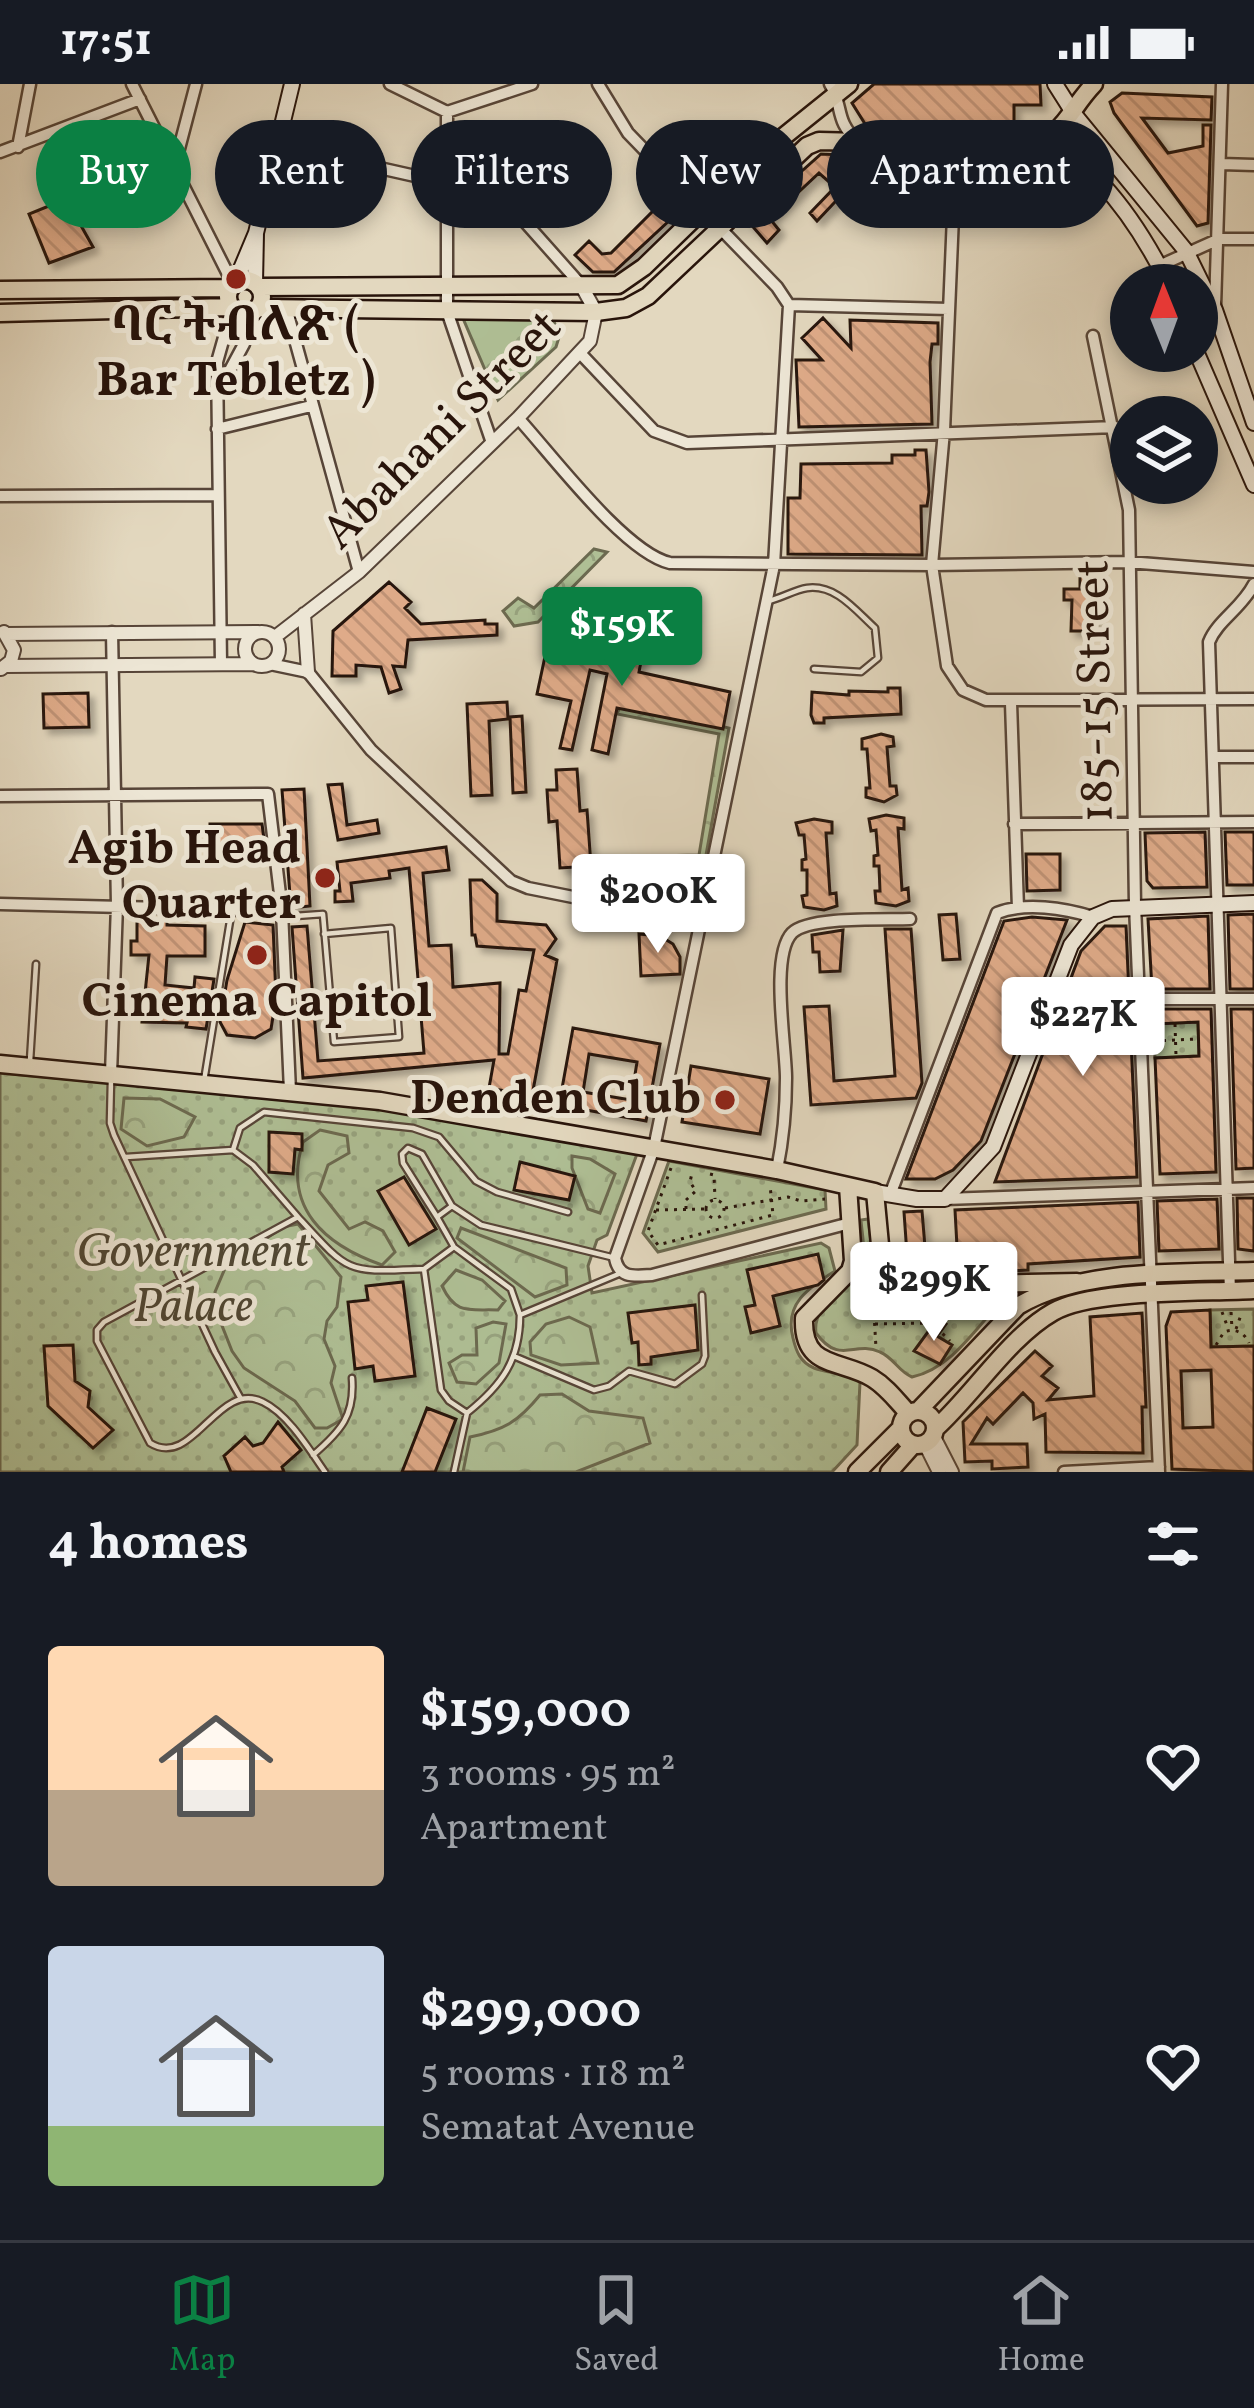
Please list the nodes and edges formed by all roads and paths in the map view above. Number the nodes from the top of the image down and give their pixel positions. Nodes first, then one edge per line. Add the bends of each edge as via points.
1 (30, 84) edge
2 (132, 84) edge
3 (196, 84) edge
4 (292, 84) edge
5 (390, 84) edge
6 (532, 84) edge
7 (598, 84) edge
8 (1055, 84) edge
9 (1094, 84) edge
10 (1222, 84) edge
11 (838, 87) edge
12 (140, 99) junction
13 (447, 112) junction
14 (1073, 114) junction
15 (152, 120) edge
16 (187, 120) edge
17 (283, 120) edge
18 (447, 120) edge
19 (800, 120) edge
20 (841, 120) edge
21 (1067, 120) edge
22 (827, 141) edge
23 (636, 142) edge
24 (18, 147) junction
25 (0, 152) edge
26 (1221, 164) junction
27 (1254, 165) edge
28 (191, 199) edge
29 (1114, 200) edge
30 (257, 228) edge
31 (446, 228) edge
32 (527, 228) edge
33 (684, 228) edge
34 (717, 228) edge
35 (952, 228) edge
36 (720, 231) junction
37 (256, 233) junction
38 (1219, 239) junction
39 (1254, 239) edge
40 (1186, 251) junction
41 (1158, 264) edge
42 (1163, 264) edge
43 (1192, 264) edge
44 (1218, 264) edge
45 (448, 284) junction
46 (257, 285) junction
47 (581, 285) junction
48 (0, 290) edge
49 (232, 294) junction
50 (789, 305) junction
51 (949, 308) junction
52 (255, 310) junction
53 (447, 310) junction
54 (287, 311) junction
55 (596, 312) junction
56 (0, 313) edge
57 (1218, 318) edge
58 (1094, 336) dead end
59 (580, 353) junction
60 (1204, 372) edge
61 (220, 388) junction
62 (1250, 404) edge
63 (1110, 405) edge
64 (311, 406) junction
65 (1221, 415) junction
66 (518, 418) junction
67 (1254, 424) edge
68 (1110, 427) edge
69 (217, 429) junction
70 (944, 431) junction
71 (779, 440) junction
72 (492, 443) junction
73 (1254, 485) edge
74 (217, 495) junction
75 (0, 496) edge
76 (1128, 504) edge
77 (1128, 562) junction
78 (774, 566) junction
79 (932, 566) junction
80 (359, 572) junction
81 (1254, 572) edge
82 (1254, 584) edge
83 (767, 601) junction
84 (304, 614) junction
85 (3, 632) edge
86 (112, 632) junction
87 (220, 632) junction
88 (258, 632) junction
89 (274, 637) junction
90 (221, 664) junction
91 (253, 664) junction
92 (270, 664) junction
93 (114, 666) junction
94 (3, 667) edge
95 (814, 669) dead end
96 (308, 672) junction
97 (1211, 699) junction
98 (1254, 699) edge
99 (1130, 700) junction
100 (1011, 703) junction
101 (1214, 757) junction
102 (1254, 757) edge
103 (0, 796) edge
104 (114, 796) junction
105 (1254, 822) edge
106 (1215, 823) junction
107 (1014, 824) junction
108 (1136, 825) junction
109 (1254, 903) edge
110 (0, 904) edge
111 (1219, 904) junction
112 (117, 905) junction
113 (1135, 905) junction
114 (1018, 908) junction
115 (232, 909) junction
116 (282, 914) junction
117 (1093, 917) junction
118 (910, 919) dead end
119 (704, 922) junction
120 (325, 934) junction
121 (36, 964) dead end
122 (1140, 999) junction
123 (1254, 999) edge
124 (1221, 1000) junction
125 (1175, 1024) dead end
126 (1197, 1039) dead end
127 (1175, 1040) junction
128 (1154, 1041) dead end
129 (1176, 1056) dead end
130 (0, 1064) edge
131 (30, 1066) junction
132 (111, 1074) junction
133 (203, 1083) junction
134 (290, 1091) junction
135 (654, 1148) junction
136 (233, 1150) junction
137 (126, 1157) junction
138 (671, 1168) dead end
139 (777, 1170) junction
140 (753, 1182) dead end
141 (848, 1186) junction
142 (1254, 1188) edge
143 (1227, 1190) junction
144 (882, 1193) junction
145 (1147, 1194) junction
146 (715, 1199) junction
147 (825, 1199) dead end
148 (945, 1199) junction
149 (770, 1201) junction
150 (452, 1206) junction
151 (725, 1208) junction
152 (686, 1209) junction
153 (706, 1209) junction
154 (655, 1210) junction
155 (568, 1212) dead end
156 (298, 1217) junction
157 (437, 1217) junction
158 (850, 1223) junction
159 (454, 1247) junction
160 (615, 1258) junction
161 (868, 1260) dead end
162 (424, 1269) junction
163 (1254, 1270) edge
164 (1229, 1271) junction
165 (621, 1273) junction
166 (182, 1280) junction
167 (1077, 1282) junction
168 (1004, 1284) junction
169 (1154, 1286) junction
170 (1254, 1291) edge
171 (1230, 1292) junction
172 (703, 1295) dead end
173 (1018, 1306) junction
174 (1222, 1312) dead end
175 (1231, 1312) dead end
176 (1242, 1312) dead end
177 (520, 1315) junction
178 (875, 1324) junction
179 (1036, 1324) junction
180 (1232, 1330) junction
181 (950, 1341) dead end
182 (1249, 1343) dead end
183 (1216, 1345) dead end
184 (876, 1348) dead end
185 (516, 1357) junction
186 (352, 1378) dead end
187 (241, 1399) junction
188 (467, 1413) junction
189 (909, 1418) junction
190 (926, 1438) junction
191 (313, 1454) junction
192 (1159, 1470) edge
193 (325, 1472) edge
194 (454, 1472) edge
195 (857, 1472) edge
196 (889, 1472) edge
197 (939, 1472) edge
198 (952, 1472) edge
199 (1064, 1472) edge

1 - 24 street
2 - 12 street
3 - 16 street
4 - 17 main road
5 - 13 street
6 - 13 street
7 - 23 street
8 - 14 main road
9 - 14 main road
10 - 26 street
11 - 19 main road
11 - 20 street
12 - 15 street
12 - 24 street
13 - 18 street
14 - 21 main road
14 - 40 main road
22 - 36 main road via 807,146
24 - 25 street
26 - 27 street
26 - 38 street
28 - 49 street
29 - 41 main road
30 - 37 main road
31 - 45 street
32 - 47 street
33 - 47 main road via 618,285
34 - 36 street
35 - 51 street
36 - 50 street
36 - 55 main road via 648,296
37 - 46 main road
37 - 49 main road
38 - 39 street
38 - 40 street
38 - 44 street
40 - 42 street
40 - 43 main road
45 - 46 main road
45 - 47 main road
45 - 53 street
46 - 49 main road
46 - 52 main road via 262,298
47 - 55 street, Abahani Street
48 - 49 main road
49 - 52 main road via 241,314
49 - 56 main road
49 - 61 street via 217,362
50 - 51 street
50 - 71 street
51 - 70 street
52 - 54 main road
52 - 61 street
53 - 54 main road
53 - 55 main road
53 - 72 street
54 - 64 street
55 - 59 street, Abahani Street
57 - 62 main road
58 - 63 street, 185-15 Street
59 - 66 street, Abahani Street
59 - 71 street via 670,440
60 - 65 main road
61 - 69 street
62 - 65 street
62 - 67 main road
64 - 69 street
64 - 80 street
65 - 73 main road
66 - 72 street, Abahani Street
66 - 78 street via 653,559
68 - 70 street
69 - 74 street
70 - 71 street
70 - 79 street
71 - 78 street
72 - 80 street, Abahani Street
74 - 75 street
74 - 87 street
76 - 77 street, 185-15 Street
77 - 79 street
77 - 81 street
77 - 99 street, 185-15 Street
78 - 79 street
78 - 83 street
79 - 100 street via 947,666 963,691
80 - 84 street, Abahani Street
82 - 97 street via 1210,636
83 - 95 lane via 822,589 875,628 878,658 860,673
83 - 119 street
84 - 89 street, Abahani Street
84 - 96 street
85 - 86 street
85 - 94 street via 14,650
86 - 87 street
86 - 93 street
87 - 88 street
87 - 90 street
88 - 89 street
88 - 91 street via 245,643
89 - 92 street via 279,652
90 - 91 street
90 - 93 street
91 - 92 street
92 - 96 street
93 - 94 street
93 - 104 street
96 - 119 street via 371,750 511,881
97 - 98 street
97 - 99 street
97 - 101 street
99 - 100 street
99 - 108 street, 185-15 Street
100 - 107 street
101 - 102 street
101 - 106 street
103 - 104 street
104 - 112 street
104 - 116 street via 268,794
105 - 106 street
106 - 108 street
106 - 111 street
107 - 108 street
107 - 114 street
108 - 113 street, 185-15 Street
109 - 111 main road
110 - 112 street
111 - 113 main road
111 - 124 street
112 - 115 street
112 - 132 street
113 - 117 main road
113 - 122 street, 185-15 Street
114 - 117 street
114 - 144 street via 994,918
115 - 116 street
115 - 133 lane
116 - 120 lane via 323,914
116 - 134 street
117 - 148 main road via 1071,945 993,1147
118 - 139 street via 811,923 793,932 783,951 786,1077
119 - 135 street
120 - 120 lane via 334,1042 400,1037 391,928
121 - 131 lane
122 - 124 street
122 - 145 street, 185-15 Street
123 - 124 street
124 - 143 street
125 - 127 path
126 - 127 path
127 - 128 path
127 - 129 path
130 - 131 main road
131 - 132 main road
132 - 133 main road
132 - 137 lane via 110,1124
133 - 134 main road
134 - 135 main road
135 - 139 main road
135 - 160 street
136 - 137 lane
136 - 155 lane via 240,1128 263,1112 413,1128 440,1137 486,1186
136 - 156 lane
137 - 166 lane
138 - 154 path
139 - 141 main road
140 - 149 path via 773,1186
141 - 144 main road
141 - 158 main road
142 - 143 street
143 - 145 street
143 - 164 street
144 - 148 main road
144 - 168 main road via 878,1251 889,1275 908,1284
145 - 148 street
145 - 169 street, 185-15 Street
146 - 151 path
146 - 152 path via 714,1175 693,1171 696,1191
146 - 153 path
147 - 149 path
149 - 151 path
149 - 154 path via 772,1215 658,1244 648,1232
150 - 157 lane
150 - 157 lane via 422,1154 408,1148 403,1163
150 - 160 lane via 481,1225
151 - 153 path via 716,1218
152 - 153 path
152 - 154 path
156 - 162 lane via 352,1269
156 - 166 lane
157 - 159 lane
158 - 165 street via 652,1275
158 - 189 main road via 850,1271 804,1318 806,1340 822,1359 883,1386
159 - 162 lane
159 - 177 lane via 511,1289
160 - 165 street
161 - 178 path
162 - 188 lane via 441,1390
163 - 164 main road
164 - 169 main road
164 - 171 street
165 - 177 lane
166 - 187 lane
166 - 187 lane via 104,1322 97,1341 150,1443 162,1450 189,1440
167 - 168 main road
167 - 169 main road
167 - 173 main road
168 - 173 main road
169 - 171 main road
169 - 179 main road via 1066,1306
169 - 192 street, 185-15 Street
170 - 171 main road
172 - 185 lane via 705,1356 675,1384 633,1371 594,1390
173 - 179 main road
173 - 189 main road
174 - 180 path
175 - 180 path
176 - 180 path
177 - 185 lane
178 - 181 path via 932,1323
178 - 184 path
179 - 190 main road
180 - 182 path
180 - 183 path
185 - 188 lane
186 - 191 lane via 350,1416
187 - 191 lane via 269,1406
188 - 194 lane
189 - 190 main road via 932,1419
189 - 190 main road via 904,1439
189 - 195 main road
190 - 196 main road
190 - 197 street
190 - 198 street
191 - 193 lane
192 - 199 street

